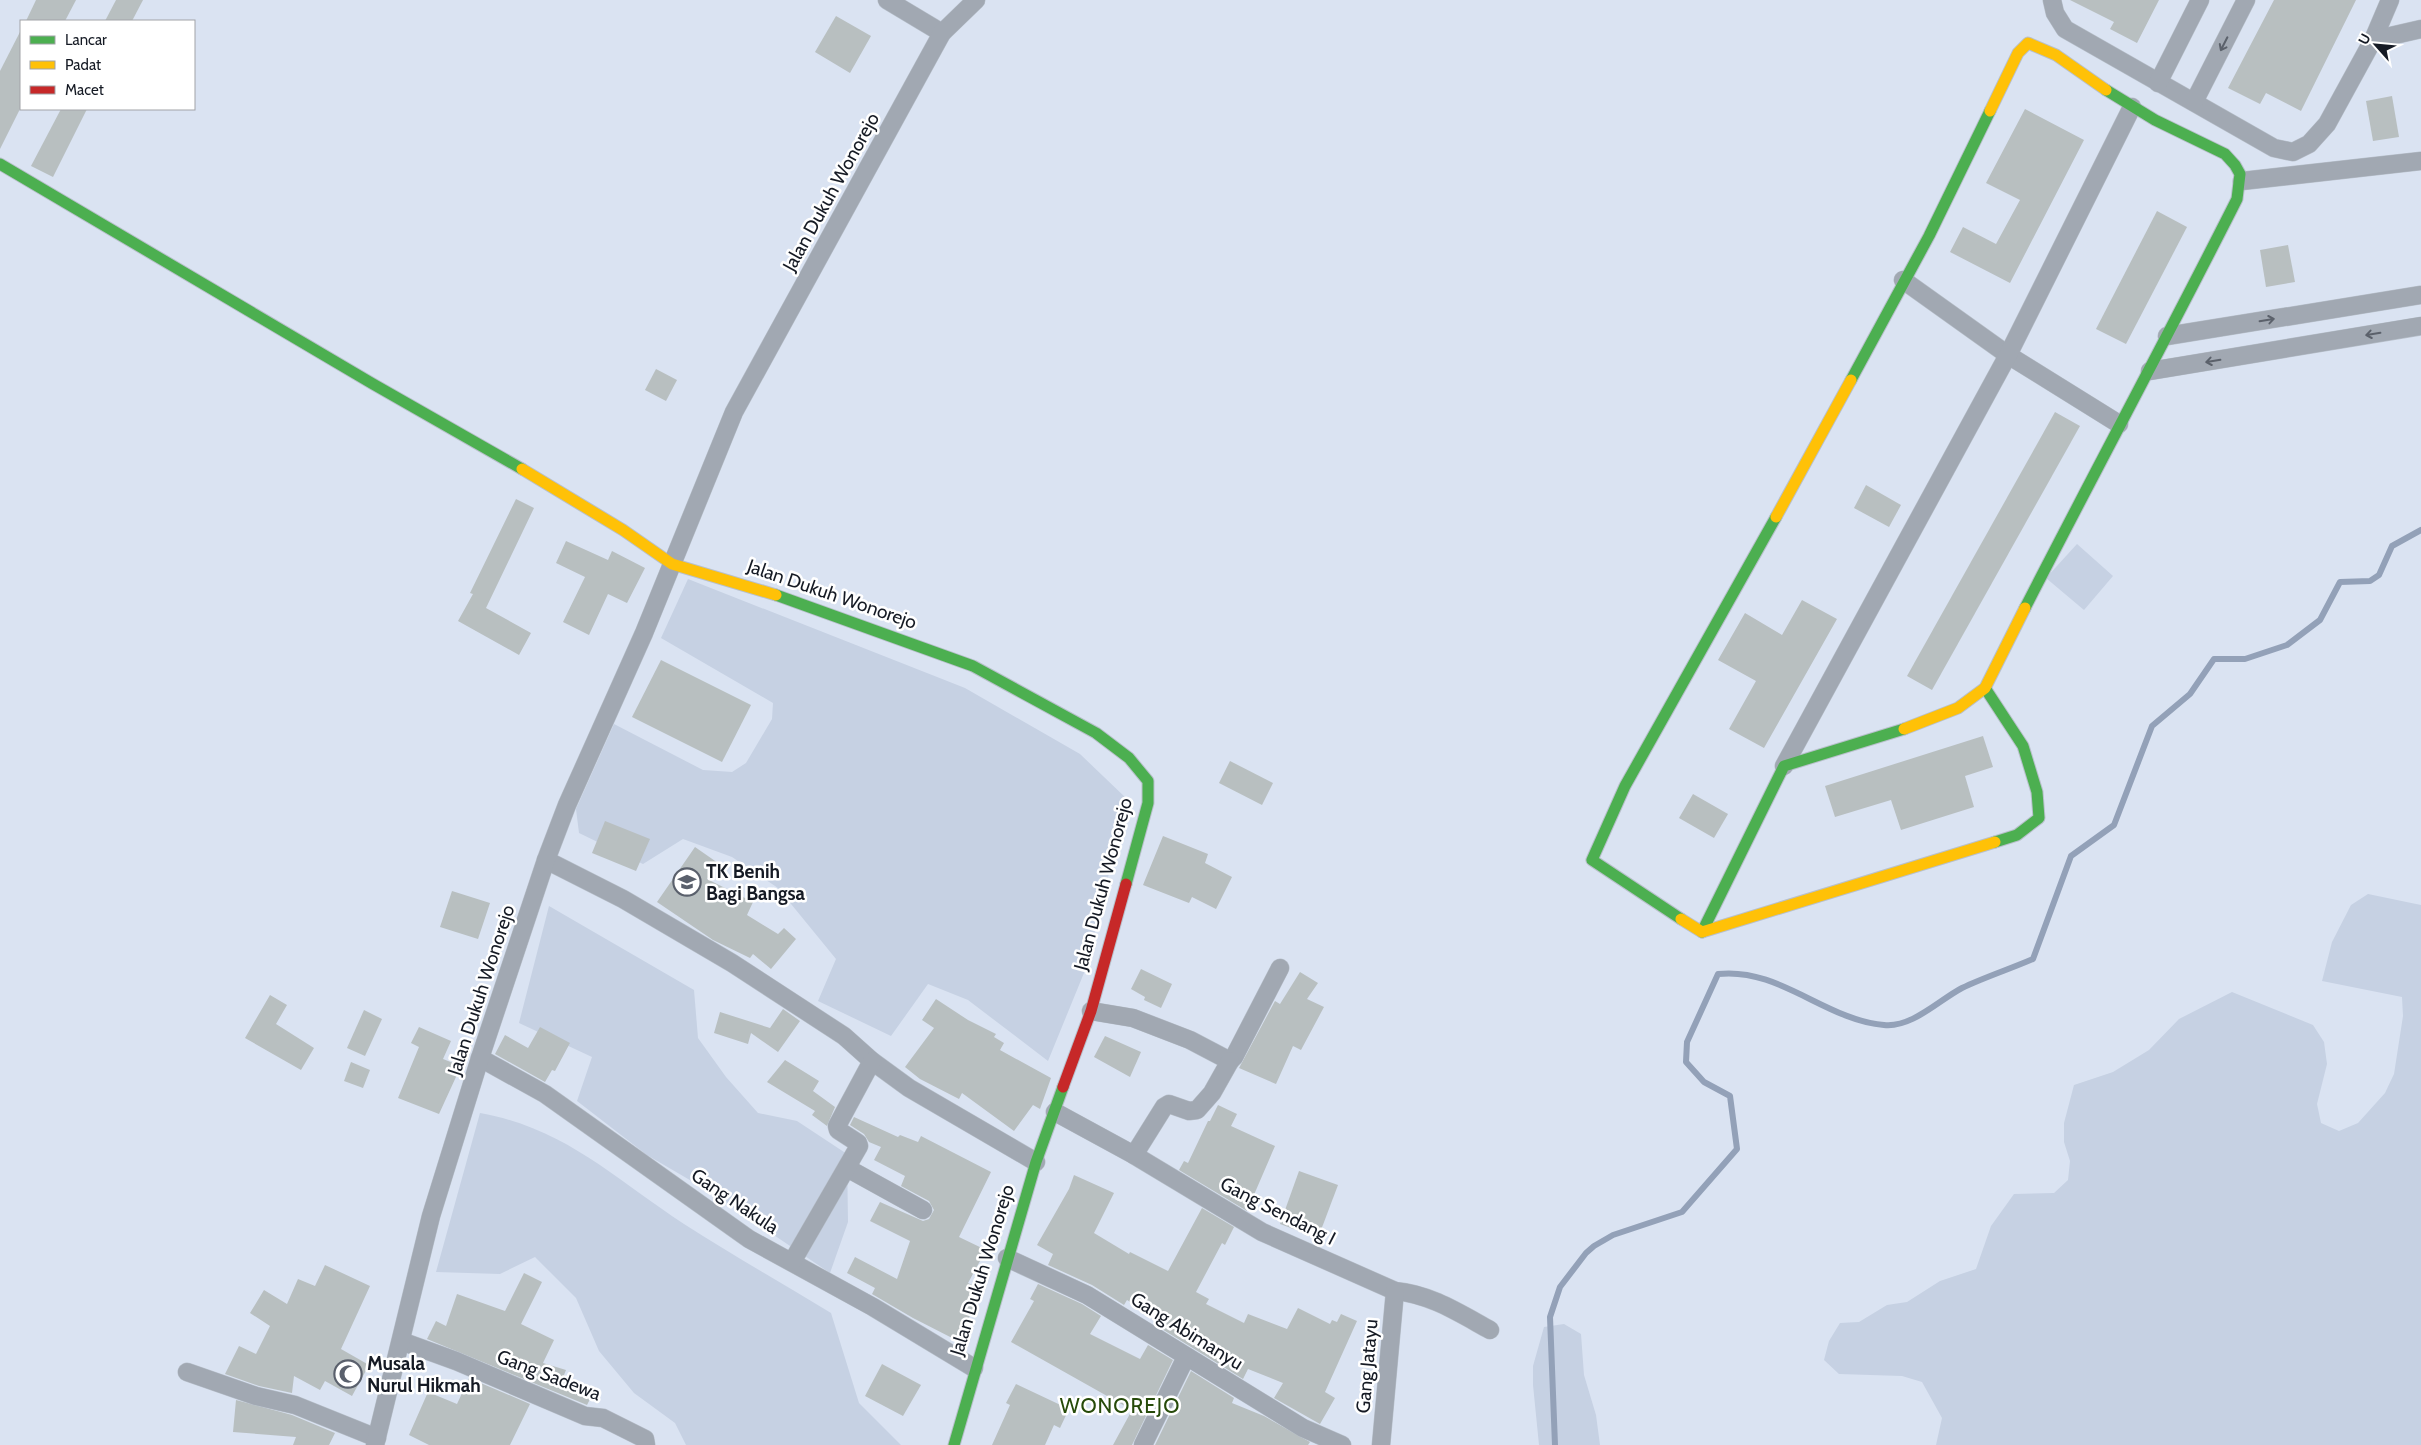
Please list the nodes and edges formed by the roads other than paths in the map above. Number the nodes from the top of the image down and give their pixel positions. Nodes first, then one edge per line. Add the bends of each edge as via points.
1 (887, 0) edge
2 (976, 0) edge
3 (2052, 0) edge
4 (2200, 0) edge
5 (2246, 0) edge
6 (2390, 0) edge
7 (2421, 29) edge
8 (942, 33) junction
9 (2373, 40) junction
10 (2158, 83) junction
11 (2194, 102) junction
12 (2132, 107) junction
13 (2421, 161) edge
14 (0, 164) edge
15 (2242, 182) junction
16 (1903, 280) junction
17 (2421, 296) edge
18 (2421, 326) edge
19 (2167, 336) junction
20 (2008, 355) junction
21 (2150, 371) junction
22 (2119, 424) junction
23 (672, 564) junction
24 (1985, 688) junction
25 (1784, 766) junction
26 (546, 860) junction
27 (1702, 932) junction
28 (1280, 968) dead end
29 (1091, 1011) junction
30 (480, 1058) junction
31 (1230, 1060) junction
32 (872, 1061) junction
33 (1055, 1112) junction
34 (1134, 1155) junction
35 (1036, 1162) junction
36 (847, 1168) junction
37 (923, 1210) dead end
38 (1007, 1258) junction
39 (792, 1262) junction
40 (1395, 1291) junction
41 (1490, 1330) dead end
42 (401, 1341) junction
43 (1186, 1357) junction
44 (974, 1368) junction
45 (187, 1372) dead end
46 (376, 1441) edge
47 (646, 1445) edge
48 (954, 1445) edge
49 (1143, 1445) edge
50 (1342, 1445) edge
51 (1381, 1445) edge

1 - 8 street
2 - 8 street, Jalan Dukuh Wonorejo
3 - 10 street via 2055,13 2065,29
4 - 10 street
5 -> 11 street
6 - 9 street
7 - 9 street
8 - 23 street, Jalan Dukuh Wonorejo via 734,412
9 - 11 street via 2327,124 2309,144 2292,152 2274,148
10 - 11 street
12 - 15 street via 2225,154 2238,165
12 - 16 street via 2059,58 2028,43 2018,53 1929,236
12 - 20 street
13 - 15 street
14 - 23 street via 493,451 623,530
15 - 19 street
16 - 20 street
16 - 27 street via 1728,606 1625,786 1592,860
19 -> 17 street
18 -> 21 street
19 - 21 street
20 - 22 street
20 - 25 street
21 - 22 street
22 - 24 street
23 - 26 street, Jalan Dukuh Wonorejo
23 - 29 street, Jalan Dukuh Wonorejo via 799,602 973,666 1096,733 1129,758 1148,781 1148,803
24 - 25 street via 1958,708 1911,727
24 - 27 street via 2023,746 2037,792 2039,818 2017,835
25 - 27 street
26 - 30 street, Jalan Dukuh Wonorejo
26 - 32 street via 623,899 732,963 844,1036
28 - 31 street
29 - 31 street via 1133,1018
29 - 33 street, Jalan Dukuh Wonorejo
30 - 39 street, Gang Nakula via 545,1094 749,1239
30 - 42 street, Jalan Dukuh Wonorejo via 430,1216
31 - 34 street via 1212,1093 1197,1110 1189,1111 1169,1104 1164,1107
32 - 35 street via 909,1088
32 - 36 street via 837,1126 859,1146
33 - 34 street, Gang Sendang I
33 - 35 street, Jalan Dukuh Wonorejo
34 - 40 street, Gang Sendang I via 1262,1232
35 - 38 street, Jalan Dukuh Wonorejo
36 - 37 street
36 - 39 street
38 - 43 street, Gang Abimanyu via 1087,1295
38 - 44 street, Jalan Dukuh Wonorejo
39 - 44 street, Gang Nakula
40 - 41 street, Gang Sendang I via 1416,1293 1436,1301
40 - 51 street, Gang Jatayu
42 - 46 street, Jalan Dukuh Wonorejo
42 - 47 street, Gang Sadewa via 585,1416 603,1418 646,1439
43 - 49 street
43 - 50 street, Gang Abimanyu via 1303,1428
44 - 48 street, Jalan Dukuh Wonorejo
45 - 46 street via 256,1396 295,1405

